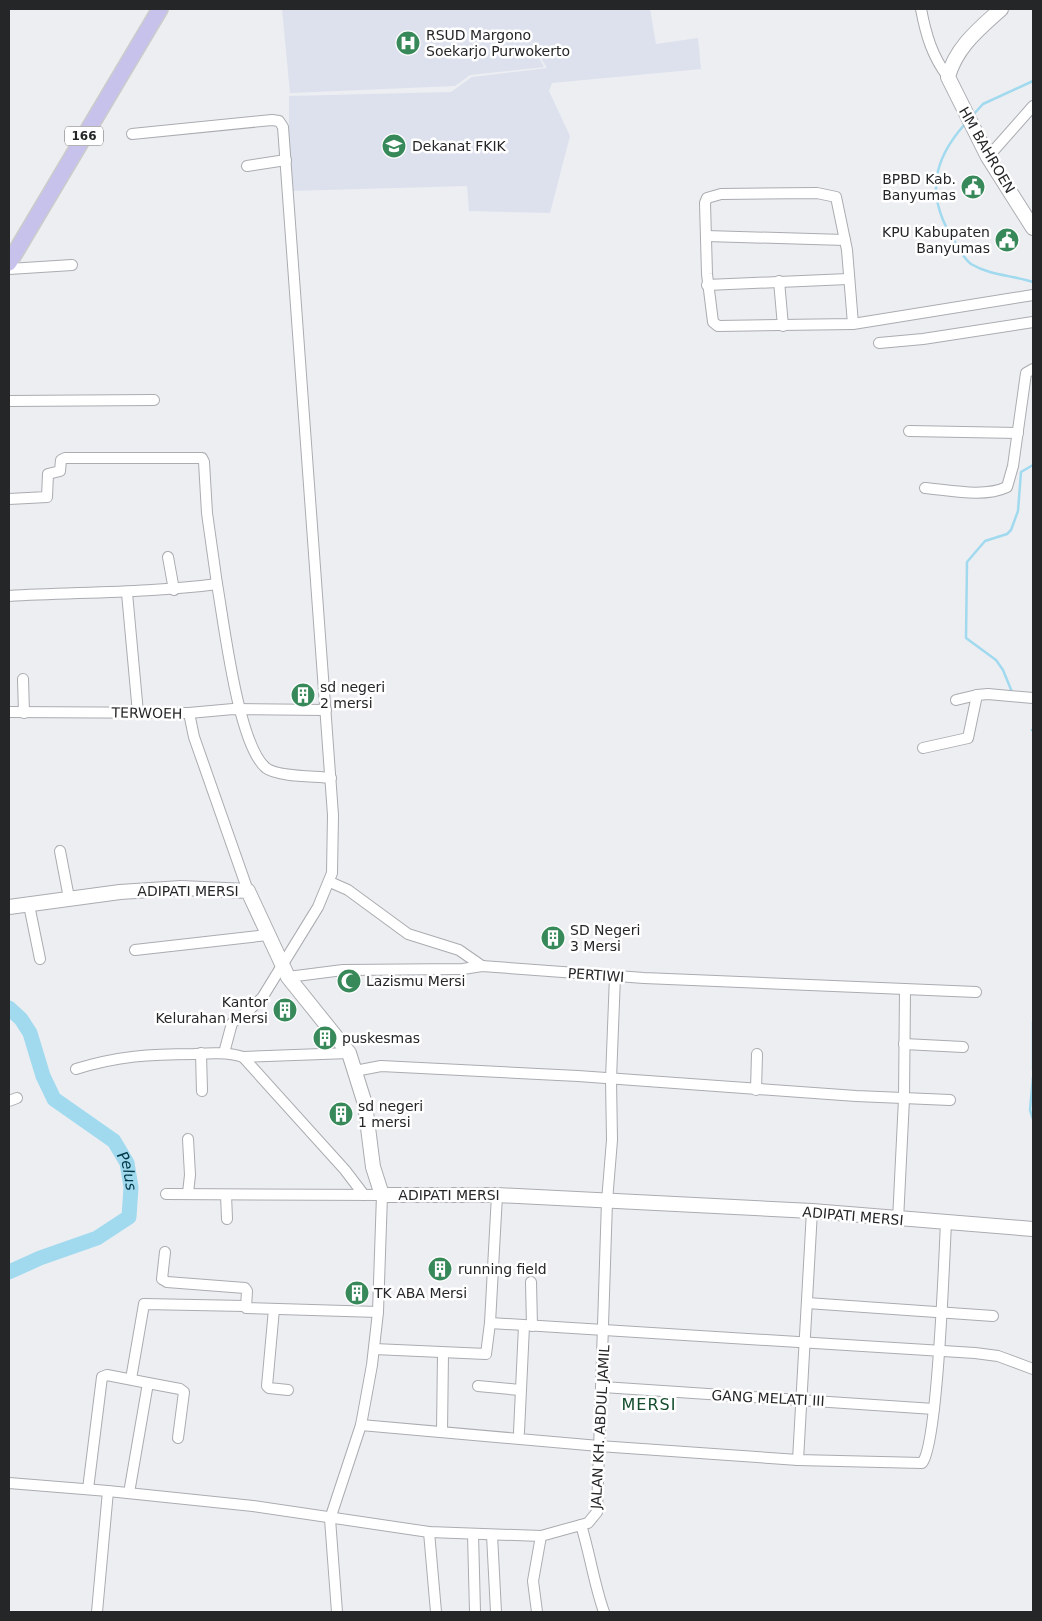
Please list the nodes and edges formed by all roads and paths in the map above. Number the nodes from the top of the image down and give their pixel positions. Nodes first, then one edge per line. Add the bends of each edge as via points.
1 (160, 9) edge
2 (920, 9) edge
3 (1001, 9) edge
4 (948, 77) junction
5 (1033, 106) edge
6 (132, 134) dead end
7 (988, 157) junction
8 (286, 160) junction
9 (247, 166) dead end
10 (1033, 228) edge
11 (706, 236) junction
12 (844, 240) junction
13 (9, 263) edge
14 (72, 265) dead end
15 (9, 269) edge
16 (848, 279) junction
17 (779, 281) junction
18 (708, 285) junction
19 (1033, 295) edge
20 (1033, 322) edge
21 (853, 324) junction
22 (783, 326) junction
23 (879, 343) dead end
24 (1033, 369) edge
25 (154, 400) dead end
26 (9, 401) edge
27 (909, 431) dead end
28 (1018, 433) junction
29 (925, 488) dead end
30 (9, 499) edge
31 (168, 557) dead end
32 (218, 584) junction
33 (174, 590) junction
34 (127, 592) junction
35 (9, 596) edge
36 (24, 679) dead end
37 (977, 695) junction
38 (1033, 698) edge
39 (956, 700) dead end
40 (237, 710) junction
41 (326, 710) junction
42 (9, 712) edge
43 (24, 713) junction
44 (138, 713) junction
45 (189, 713) junction
46 (923, 748) dead end
47 (331, 778) junction
48 (60, 851) dead end
49 (330, 882) junction
50 (248, 890) junction
51 (69, 898) junction
52 (29, 905) junction
53 (9, 907) edge
54 (268, 935) junction
55 (134, 950) dead end
56 (40, 959) dead end
57 (482, 966) junction
58 (289, 972) junction
59 (615, 976) junction
60 (905, 989) junction
61 (976, 992) dead end
62 (904, 1044) junction
63 (963, 1047) dead end
64 (224, 1053) junction
65 (349, 1053) junction
66 (200, 1054) junction
67 (757, 1054) dead end
68 (244, 1057) junction
69 (76, 1069) dead end
70 (362, 1069) junction
71 (611, 1080) junction
72 (756, 1090) junction
73 (202, 1091) dead end
74 (904, 1099) junction
75 (950, 1100) dead end
76 (188, 1139) dead end
77 (188, 1193) junction
78 (166, 1194) dead end
79 (226, 1194) junction
80 (390, 1194) junction
81 (364, 1195) junction
82 (497, 1195) junction
83 (607, 1201) junction
84 (812, 1211) junction
85 (227, 1219) dead end
86 (898, 1220) junction
87 (946, 1223) junction
88 (1033, 1229) edge
89 (165, 1252) dead end
90 (532, 1282) dead end
91 (807, 1303) junction
92 (245, 1306) junction
93 (274, 1309) junction
94 (378, 1312) junction
95 (941, 1312) junction
96 (993, 1316) dead end
97 (490, 1322) junction
98 (528, 1326) junction
99 (604, 1330) junction
100 (805, 1342) junction
101 (379, 1349) junction
102 (938, 1350) junction
103 (443, 1354) junction
104 (1033, 1369) edge
105 (131, 1380) junction
106 (148, 1383) junction
107 (478, 1386) dead end
108 (603, 1387) junction
109 (288, 1390) dead end
110 (520, 1390) junction
111 (802, 1399) junction
112 (934, 1409) junction
113 (363, 1425) junction
114 (442, 1432) junction
115 (519, 1432) dead end
116 (178, 1438) dead end
117 (599, 1446) junction
118 (798, 1460) junction
119 (9, 1483) edge
120 (88, 1489) junction
121 (108, 1491) junction
122 (129, 1493) junction
123 (336, 1520) junction
124 (581, 1525) junction
125 (429, 1532) junction
126 (473, 1534) junction
127 (492, 1535) junction
128 (541, 1536) junction
129 (97, 1612) edge
130 (337, 1612) edge
131 (436, 1612) edge
132 (475, 1612) edge
133 (496, 1612) edge
134 (537, 1612) edge
135 (604, 1612) edge

1 - 13 main road, 166
2 - 4 street via 926,38 936,62
3 - 4 street via 968,39 956,55
4 - 7 street, HM BAHROEN
5 - 7 street
6 - 8 street via 276,121 283,127
7 - 10 street, HM BAHROEN
8 - 9 street
8 - 41 street
11 - 12 street
11 - 12 street via 705,203 712,195 817,193 836,197
11 - 18 street
12 - 16 street
14 - 15 street
16 - 17 street
16 - 21 street
17 - 18 street
17 - 22 street
18 - 22 street via 713,322 718,326
19 - 21 street
20 - 23 street
21 - 22 street
24 - 28 street via 1026,374
25 - 26 street
27 - 28 street
28 - 29 street via 1007,487 985,491
30 - 32 street via 47,497 48,474 60,471 63,458 202,458 206,513
31 - 33 street
32 - 33 street
32 - 40 street
33 - 34 street
34 - 35 street
34 - 44 street
36 - 43 street
37 - 38 street
37 - 39 street
37 - 46 street via 968,738
40 - 41 street
40 - 45 street
40 - 47 street via 265,767 281,773
41 - 47 street
42 - 43 street, TERWOEH
43 - 44 street, TERWOEH
44 - 45 street, TERWOEH
45 - 50 street, TERWOEH via 194,737
47 - 49 street
48 - 51 street
49 - 57 street via 408,934 459,950
49 - 58 street via 293,949
50 - 51 street, ADIPATI MERSI via 181,888
50 - 54 street, ADIPATI MERSI
51 - 52 street, ADIPATI MERSI
52 - 53 street, ADIPATI MERSI
52 - 56 street
54 - 55 street
54 - 58 street, ADIPATI MERSI
57 - 58 street, PERTIWI via 343,970 313,974
57 - 59 street, PERTIWI
58 - 64 street via 232,1022
58 - 65 street, ADIPATI MERSI
59 - 60 street, PERTIWI
59 - 71 street, JALAN KH. ABDUL JAMIL
60 - 61 street, PERTIWI
60 - 62 street
62 - 63 street
62 - 74 street
64 - 66 street
64 - 68 street
65 - 68 street
65 - 70 street, ADIPATI MERSI
66 - 69 street via 134,1055
66 - 73 street
67 - 72 street
68 - 81 street
70 - 71 street
70 - 80 street, ADIPATI MERSI via 373,1167
71 - 72 street
71 - 83 street, JALAN KH. ABDUL JAMIL via 612,1140
72 - 74 street
74 - 75 street
74 - 86 street
76 - 77 street
77 - 78 street
77 - 79 street
79 - 81 street
79 - 85 street
80 - 81 street
80 - 82 street, ADIPATI MERSI
80 - 94 street
82 - 83 street, ADIPATI MERSI
82 - 97 street
83 - 84 street, ADIPATI MERSI
83 - 99 street, JALAN KH. ABDUL JAMIL
84 - 86 street, ADIPATI MERSI
84 - 91 street
86 - 87 street, ADIPATI MERSI
87 - 88 street, ADIPATI MERSI
87 - 95 street
89 - 92 street via 162,1280 245,1288
90 - 98 street
91 - 95 street
91 - 100 street
92 - 93 street
92 - 105 street via 144,1304
93 - 94 street
93 - 109 street via 267,1386
94 - 101 street
95 - 96 street
95 - 102 street
97 - 98 street
97 - 103 street via 486,1354
98 - 99 street
98 - 110 street
99 - 100 street
99 - 108 street, JALAN KH. ABDUL JAMIL
100 - 102 street
100 - 111 street
101 - 103 street
101 - 113 street
102 - 104 street via 998,1356
102 - 112 street
103 - 114 street
105 - 106 street
105 - 120 street via 102,1377
106 - 116 street via 184,1392
106 - 122 street
107 - 110 street
108 - 111 street, GANG MELATI III
108 - 117 street, JALAN KH. ABDUL JAMIL
110 - 115 street
111 - 112 street, GANG MELATI III
111 - 118 street
112 - 118 street via 928,1456 922,1463
113 - 114 street
113 - 123 street
114 - 117 street
117 - 118 street
117 - 124 street, JALAN KH. ABDUL JAMIL via 597,1512 594,1518
119 - 120 street, JALAN KH. ABDUL JAMIL
120 - 121 street, JALAN KH. ABDUL JAMIL
121 - 122 street, JALAN KH. ABDUL JAMIL
121 - 129 street
122 - 123 street, JALAN KH. ABDUL JAMIL via 253,1506
123 - 125 street, JALAN KH. ABDUL JAMIL
123 - 130 street
124 - 128 street, JALAN KH. ABDUL JAMIL
124 - 135 street via 591,1557 596,1592
125 - 126 street, JALAN KH. ABDUL JAMIL
125 - 131 street
126 - 127 street, JALAN KH. ABDUL JAMIL
126 - 132 street
127 - 128 street, JALAN KH. ABDUL JAMIL
127 - 133 street
128 - 134 street via 533,1581

